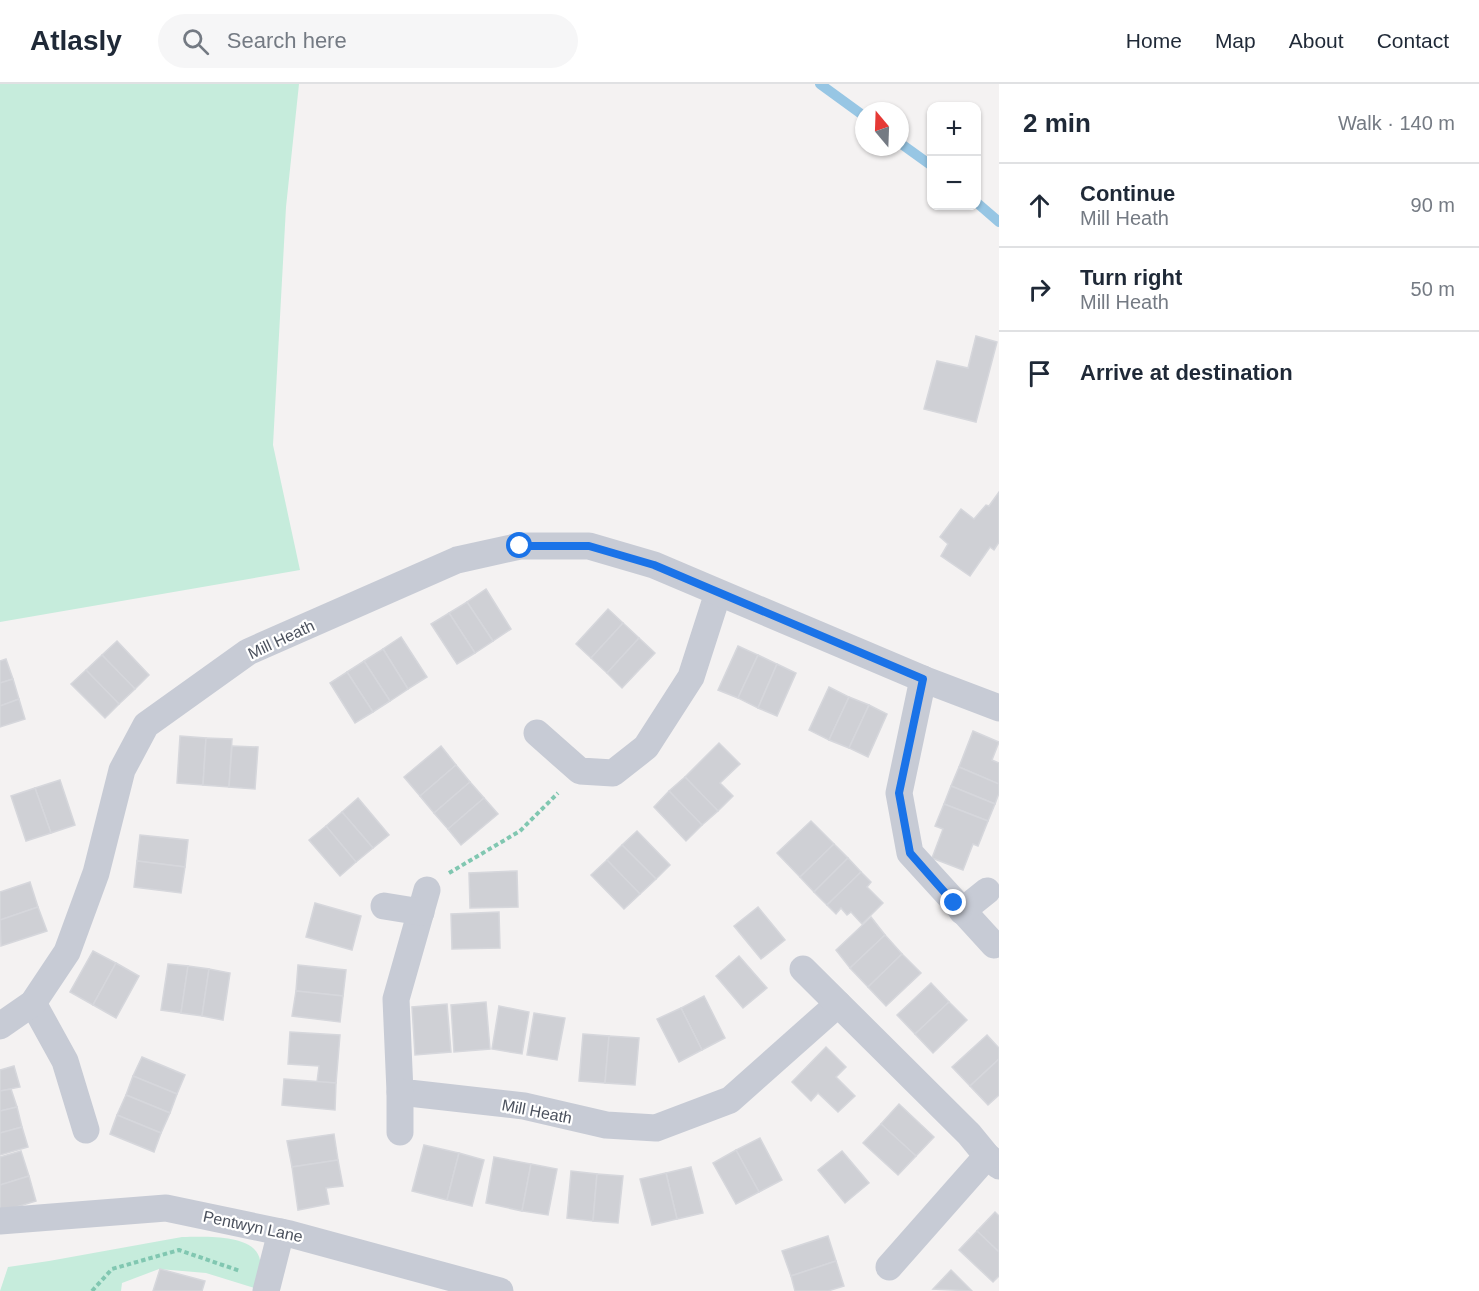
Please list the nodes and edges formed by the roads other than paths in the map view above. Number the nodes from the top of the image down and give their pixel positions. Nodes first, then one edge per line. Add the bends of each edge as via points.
1 (718, 593) junction
2 (923, 679) junction
3 (999, 708) edge
4 (537, 733) dead end
5 (987, 891) dead end
6 (384, 906) dead end
7 (962, 911) junction
8 (994, 945) dead end
9 (803, 969) dead end
10 (33, 1003) junction
11 (838, 1004) junction
12 (0, 1026) edge
13 (400, 1092) junction
14 (86, 1130) dead end
15 (400, 1132) dead end
16 (993, 1161) edge
17 (0, 1221) edge
18 (281, 1232) junction
19 (889, 1267) dead end
20 (267, 1286) edge
21 (500, 1291) edge

1 - 2 street, Mill Heath
1 - 4 street via 691,677 646,747 613,773 580,771
1 - 10 street, Mill Heath via 654,565 589,546 520,546 457,560 248,652 147,726 122,770 96,873 67,952
2 - 3 street, Mill Heath
2 - 7 street via 899,793 910,853
5 - 7 street
6 - 13 street via 424,901 396,999
7 - 8 street
9 - 11 street
10 - 12 street, Mill Heath
10 - 14 street via 65,1061
11 - 13 street, Mill Heath via 730,1100 656,1128 606,1125 524,1106
11 - 16 street
13 - 15 street
16 - 19 street
17 - 18 street, Pentwyn Lane via 166,1208
18 - 20 street
18 - 21 street, Pentwyn Lane

